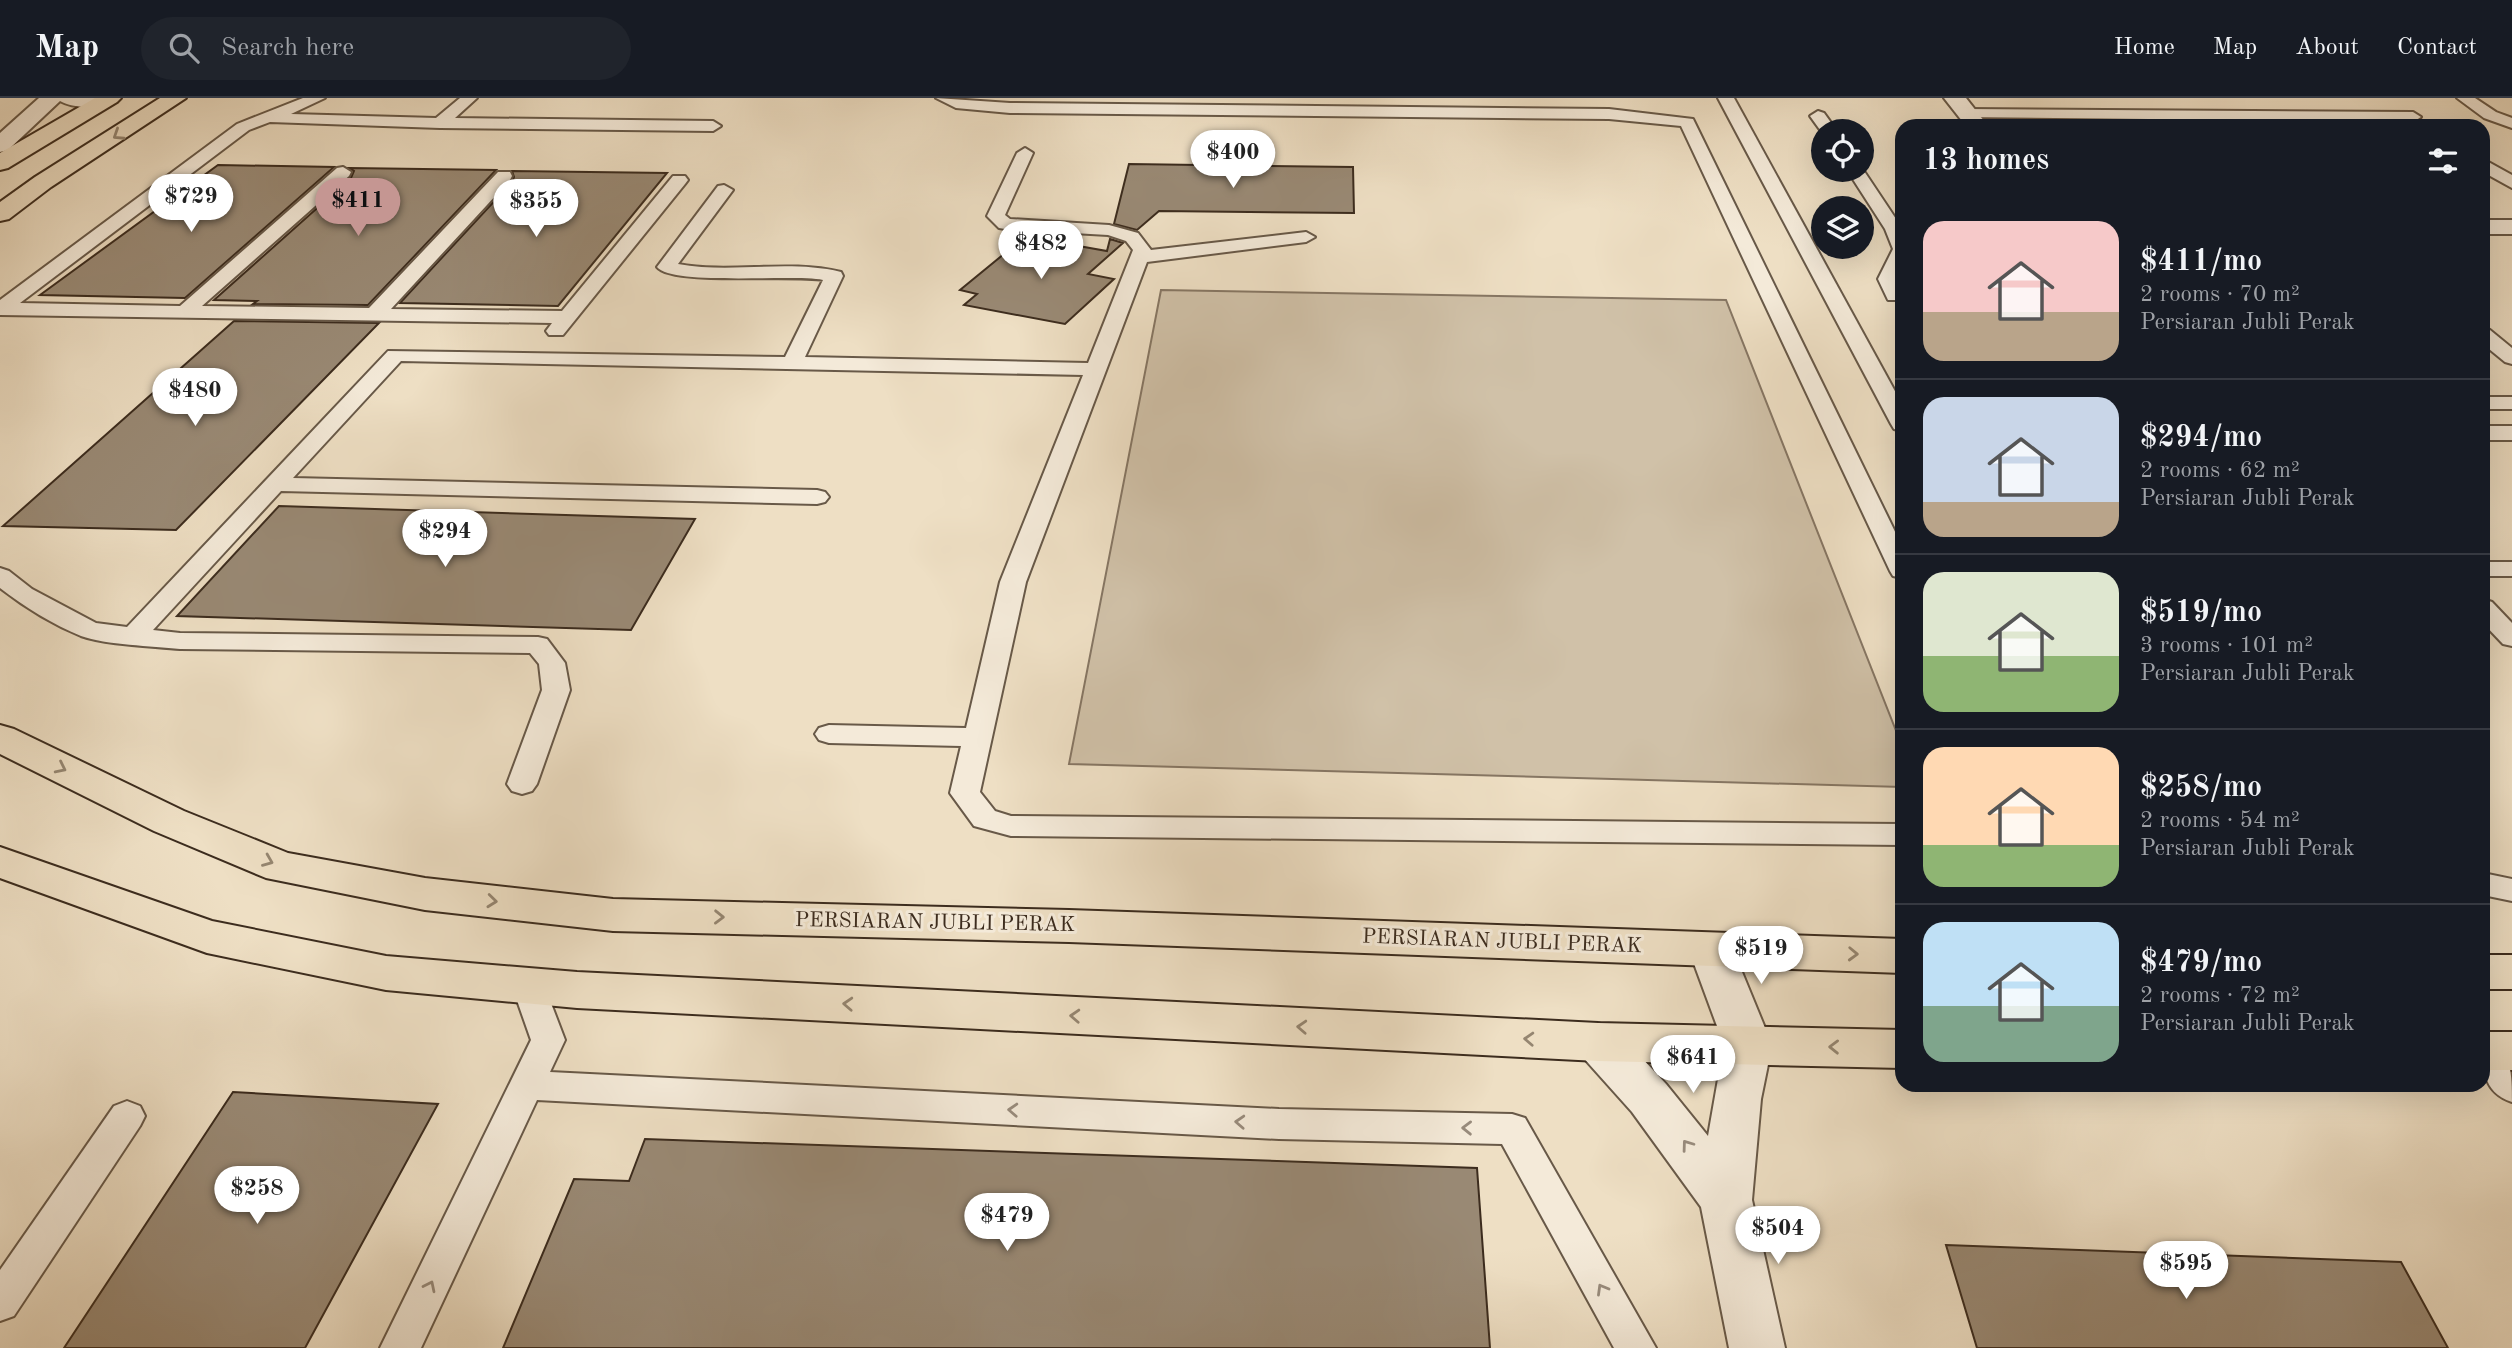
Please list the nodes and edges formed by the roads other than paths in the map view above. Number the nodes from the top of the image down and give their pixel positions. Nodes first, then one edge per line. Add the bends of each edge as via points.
1 (51, 98) edge
2 (68, 98) edge
3 (109, 98) edge
4 (175, 98) edge
5 (317, 98) edge
6 (469, 98) edge
7 (944, 98) edge
8 (1726, 98) edge
9 (2386, 98) edge
10 (2465, 98) edge
11 (1608, 103) edge
12 (1494, 105) edge
13 (1966, 113) edge
14 (1818, 116) dead end
15 (272, 118) junction
16 (1820, 119) edge
17 (2269, 119) edge
18 (2416, 119) edge
19 (440, 123) junction
20 (2512, 123) edge
21 (713, 126) dead end
22 (0, 145) edge
23 (1025, 153) dead end
24 (0, 163) edge
25 (2490, 169) edge
26 (343, 172) dead end
27 (504, 176) dead end
28 (679, 180) dead end
29 (43, 182) junction
30 (1863, 182) edge
31 (2512, 183) edge
32 (724, 190) dead end
33 (0, 192) edge
34 (0, 214) edge
35 (2490, 227) edge
36 (2512, 228) edge
37 (1895, 232) edge
38 (1306, 237) dead end
39 (1140, 257) junction
40 (1895, 264) edge
41 (1895, 289) edge
42 (184, 312) junction
43 (375, 314) junction
44 (567, 317) junction
45 (2490, 340) edge
46 (534, 357) junction
47 (2512, 358) edge
48 (792, 363) junction
49 (1096, 369) junction
50 (2490, 402) edge
51 (2512, 403) edge
52 (1895, 411) edge
53 (2490, 433) edge
54 (2512, 433) edge
55 (274, 484) junction
56 (817, 497) dead end
57 (1895, 556) edge
58 (2490, 569) edge
59 (2512, 569) edge
60 (0, 576) edge
61 (2490, 614) edge
62 (133, 636) junction
63 (2512, 638) edge
64 (829, 734) dead end
65 (978, 737) junction
66 (0, 738) edge
67 (522, 784) dead end
68 (1895, 835) edge
69 (11, 871) edge
70 (2490, 885) edge
71 (2512, 890) edge
72 (1711, 950) junction
73 (1895, 956) edge
74 (2490, 972) edge
75 (2512, 972) edge
76 (529, 986) junction
77 (1598, 1042) junction
78 (1748, 1045) junction
79 (1895, 1049) edge
80 (526, 1086) junction
81 (127, 1116) dead end
82 (1726, 1200) junction
83 (0, 1303) edge
84 (400, 1348) edge
85 (1636, 1348) edge
86 (1757, 1348) edge

1 - 22 street
2 - 3 street
3 - 24 main road
4 -> 29 main road
5 - 15 lane
6 - 19 lane
7 - 12 lane via 1010,108
8 - 52 lane
9 - 18 lane
10 - 20 lane
11 - 12 lane
11 - 57 lane via 1687,122
13 - 17 lane
14 - 16 lane
15 - 19 lane
15 - 42 lane via 243,127 0,309
19 - 21 lane
23 - 39 lane via 996,216 1005,224 1110,230 1132,237 1142,250
25 - 31 lane
26 - 42 lane
27 - 43 lane
28 - 44 lane
29 - 33 main road
29 - 34 main road
30 - 37 lane
32 - 48 lane via 666,267 834,276
35 - 36 street
38 - 39 lane
39 - 49 lane
40 - 41 lane via 1888,279
42 - 43 lane
43 - 44 lane
44 - 46 lane
45 - 47 lane
46 - 48 lane
46 - 55 lane via 395,355
48 - 49 lane
49 - 65 lane via 1013,582
50 - 51 lane
53 - 54 lane
55 - 56 lane
55 - 62 lane
58 - 59 lane
60 - 62 lane via 23,594 90,630
61 - 63 lane
62 - 67 lane via 180,641 538,645 552,663 556,690
64 - 65 lane
65 - 68 lane via 965,793 985,819 1011,825
66 -> 72 main road, PERSIARAN JUBLI PERAK via 169,821 281,867 425,894 613,915 1069,926
69 - 76 main road via 207,937 386,973
70 - 71 lane
72 -> 73 main road, PERSIARAN JUBLI PERAK
72 - 78 street
74 - 75 main road
77 -> 76 main road
76 - 80 lane via 548,1040
77 - 78 main road
82 -> 77 street via 1663,1114
79 -> 78 main road
78 - 82 street
84 -> 80 lane
85 -> 80 lane via 1512,1129 1279,1124
81 - 83 lane
82 - 86 street

